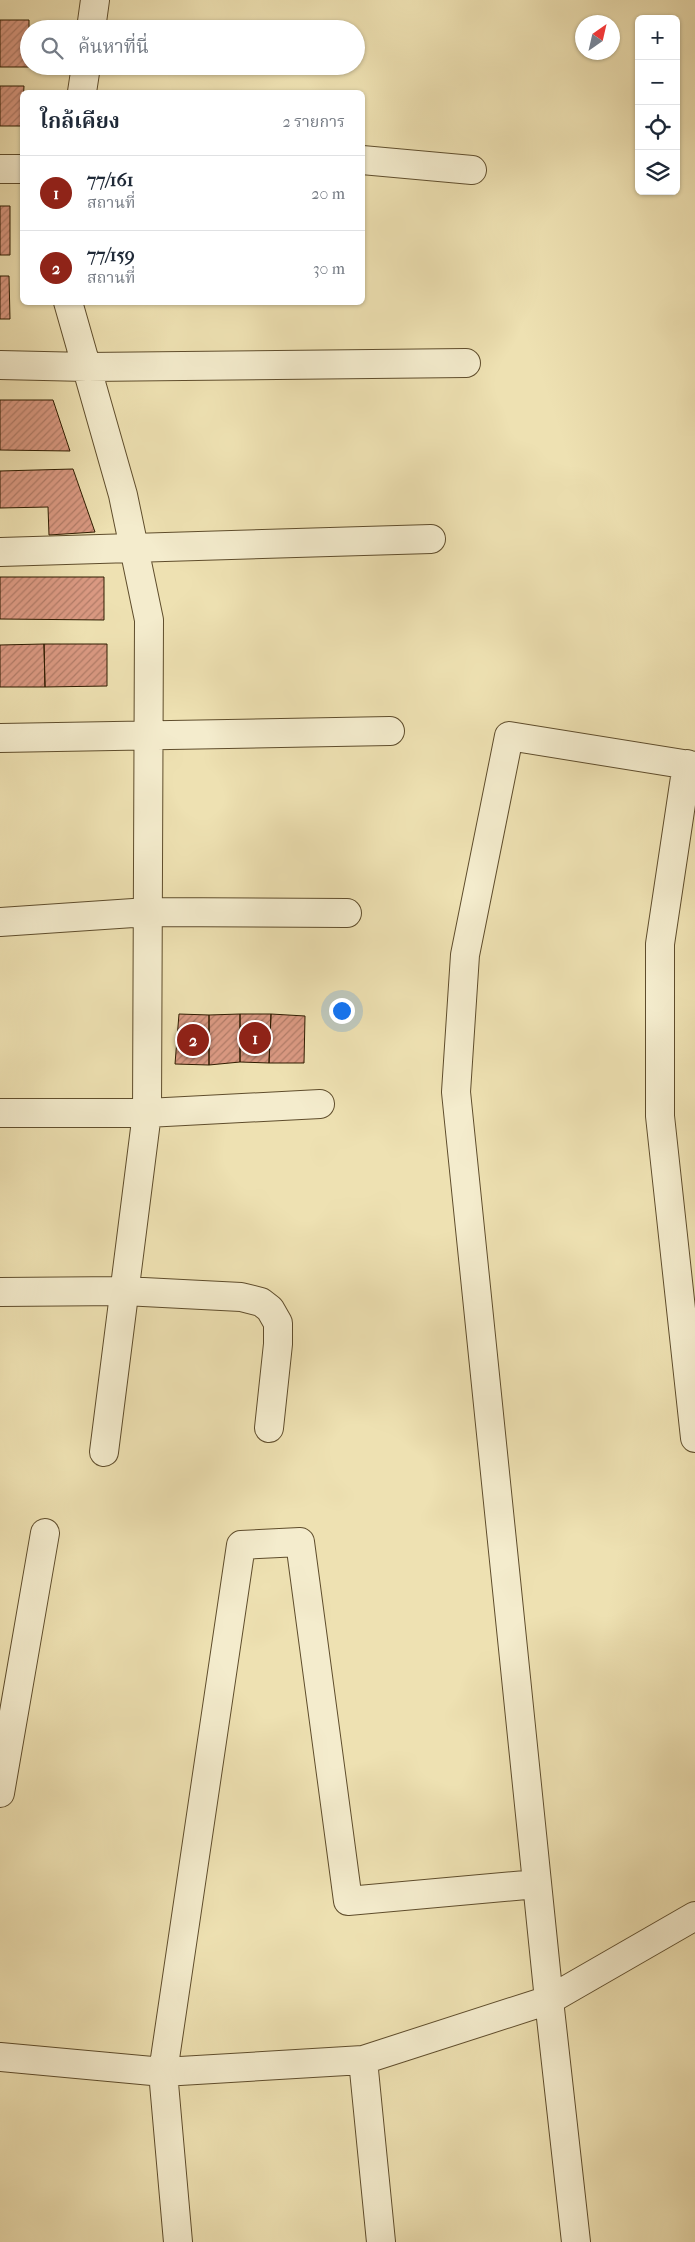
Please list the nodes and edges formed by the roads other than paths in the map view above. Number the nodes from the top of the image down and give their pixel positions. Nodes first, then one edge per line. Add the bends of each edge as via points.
1 (95, 0) edge
2 (92, 20) edge
3 (85, 75) edge
4 (82, 90) edge
5 (365, 160) edge
6 (0, 169) edge
7 (20, 169) edge
8 (472, 170) dead end
9 (69, 305) edge
10 (466, 363) dead end
11 (0, 365) edge
12 (87, 367) junction
13 (431, 539) dead end
14 (134, 547) junction
15 (0, 552) edge
16 (390, 731) dead end
17 (148, 734) junction
18 (0, 738) edge
19 (691, 765) edge
20 (148, 912) junction
21 (347, 913) dead end
22 (0, 922) edge
23 (320, 1104) dead end
24 (147, 1113) junction
25 (0, 1114) edge
26 (124, 1291) junction
27 (0, 1292) edge
28 (269, 1428) dead end
29 (695, 1438) edge
30 (104, 1452) dead end
31 (45, 1533) dead end
32 (0, 1792) edge
33 (537, 1884) junction
34 (695, 1916) edge
35 (549, 2000) junction
36 (0, 2057) edge
37 (363, 2060) junction
38 (164, 2072) junction
39 (178, 2242) edge
40 (381, 2242) edge
41 (576, 2242) edge

1 - 2 street
3 - 4 street
5 - 8 street
6 - 7 street
9 - 12 street
10 - 12 street
11 - 12 street
12 - 14 street
13 - 14 street
14 - 15 street
14 - 17 street via 148,620
16 - 17 street
17 - 18 street
17 - 20 street
19 - 29 street via 660,944 660,1116
19 - 33 street via 509,736 465,955 456,1092
20 - 21 street
20 - 22 street
20 - 24 street
23 - 24 street
24 - 25 street
24 - 26 street
26 - 27 street
26 - 28 street via 241,1297 261,1302 270,1310 278,1323 278,1344
26 - 30 street
31 - 32 street
33 - 35 street
33 - 38 street via 348,1901 300,1542 241,1545
34 - 35 street
35 - 37 street
35 - 41 street
36 - 38 street
37 - 38 street
37 - 40 street
38 - 39 street

